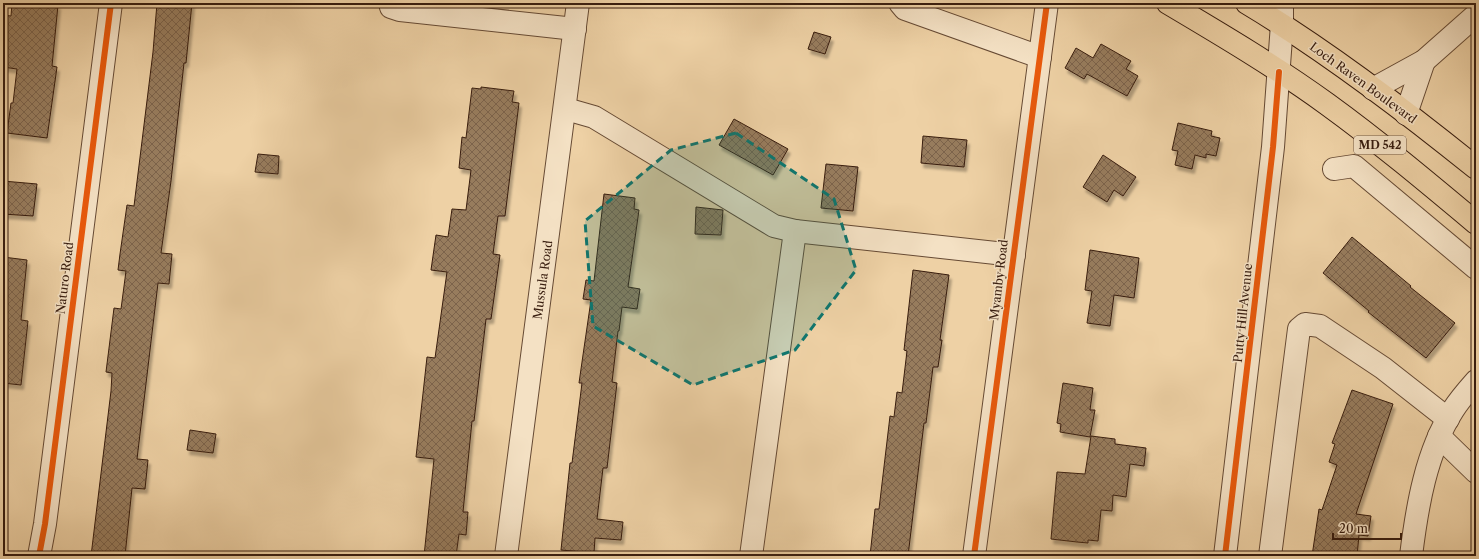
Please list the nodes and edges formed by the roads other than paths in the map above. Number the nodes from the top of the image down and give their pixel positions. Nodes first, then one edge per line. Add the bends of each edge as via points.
1 (111, 3) edge
2 (390, 3) edge
3 (578, 3) edge
4 (900, 3) edge
5 (1168, 3) edge
6 (1246, 3) edge
7 (1282, 3) edge
8 (1048, 4) edge
9 (1476, 15) edge
10 (1282, 24) junction
11 (576, 30) junction
12 (1040, 57) junction
13 (1424, 61) junction
14 (1279, 72) junction
15 (1373, 89) junction
16 (566, 109) junction
17 (1406, 114) junction
18 (1476, 168) edge
19 (1334, 169) dead end
20 (1476, 223) edge
21 (795, 231) junction
22 (1014, 255) junction
23 (1476, 268) edge
24 (1476, 381) edge
25 (1444, 427) junction
26 (1476, 472) edge
27 (39, 556) edge
28 (506, 556) edge
29 (751, 556) edge
30 (974, 556) edge
31 (1225, 556) edge
32 (1270, 556) edge
33 (1411, 556) edge

1 - 27 street, Naturo Road
2 - 11 street via 391,7 400,10
3 - 11 street, Mussula Road
4 - 12 street via 905,9
5 - 14 main road, MD 542
6 - 10 main road, Loch Raven Boulevard / MD 542
7 - 10 street, Putty Hill Avenue
8 - 12 street, Myamby Road
9 - 13 street
10 - 14 street, Putty Hill Avenue
10 - 15 main road, Loch Raven Boulevard / MD 542
11 - 16 street, Mussula Road
12 - 22 street, Myamby Road
13 - 15 street
13 - 17 street
14 - 20 main road, MD 542 via 1374,140
14 - 31 street, Putty Hill Avenue via 1273,147
15 - 17 main road, Loch Raven Boulevard / MD 542
16 - 21 street via 594,117 742,208 774,226
16 - 28 street, Mussula Road
17 - 18 main road, Loch Raven Boulevard / MD 542
19 - 23 street via 1354,166
21 - 22 street
21 - 29 street
22 - 30 street, Myamby Road
24 - 25 street via 1453,409
25 - 26 street
25 - 32 street via 1371,360 1320,326 1305,324 1299,329
25 - 33 street via 1428,468 1415,524

